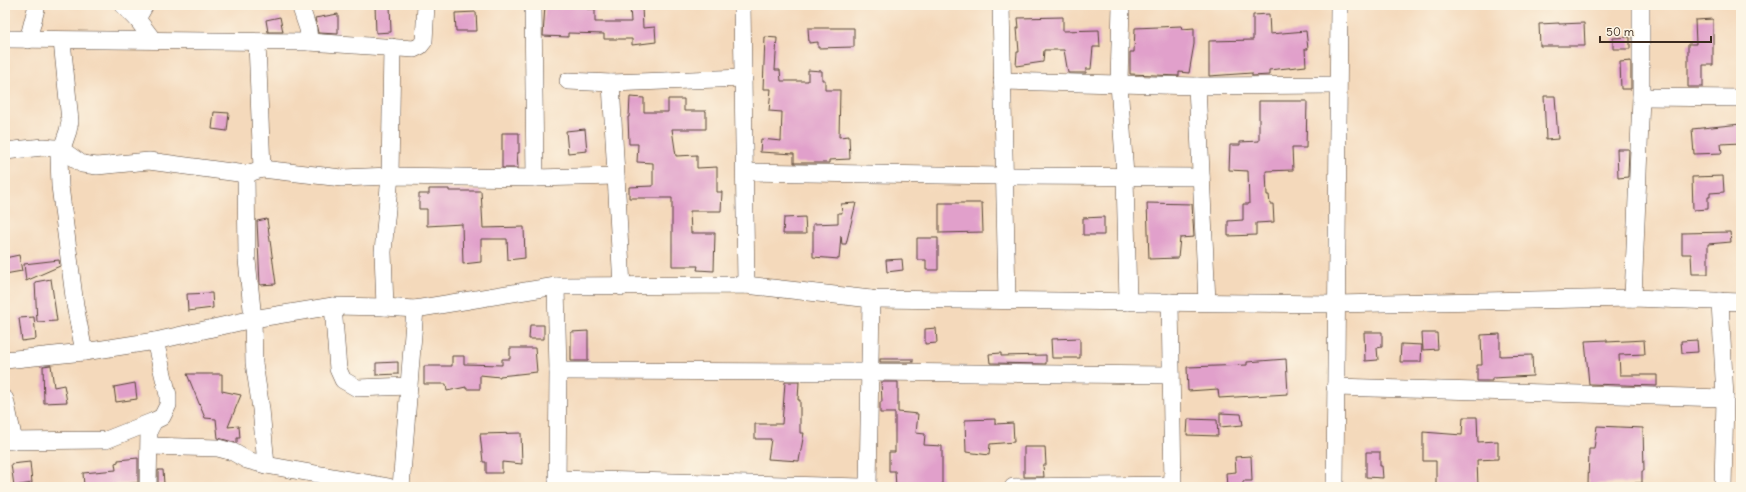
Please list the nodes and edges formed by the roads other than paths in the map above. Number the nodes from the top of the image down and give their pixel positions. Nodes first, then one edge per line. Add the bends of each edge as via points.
1 (36, 5) edge
2 (123, 5) edge
3 (300, 5) edge
4 (426, 5) edge
5 (533, 5) edge
6 (742, 5) edge
7 (1001, 5) edge
8 (1121, 5) edge
9 (1339, 5) edge
10 (1641, 5) edge
11 (141, 12) edge
12 (5, 39) edge
13 (28, 40) junction
14 (153, 40) junction
15 (62, 41) junction
16 (309, 42) junction
17 (257, 43) junction
18 (392, 47) junction
19 (744, 78) junction
20 (568, 81) dead end
21 (1002, 81) junction
22 (611, 83) junction
23 (1119, 83) junction
24 (1337, 85) junction
25 (1198, 86) junction
26 (1642, 97) junction
27 (1741, 98) edge
28 (62, 150) junction
29 (5, 151) edge
30 (254, 171) junction
31 (745, 172) junction
32 (390, 176) junction
33 (616, 176) junction
34 (1004, 176) junction
35 (1125, 176) junction
36 (1201, 177) junction
37 (535, 178) junction
38 (556, 286) junction
39 (746, 286) junction
40 (622, 287) junction
41 (1633, 298) junction
42 (871, 299) junction
43 (1007, 300) junction
44 (1720, 301) junction
45 (1128, 302) junction
46 (1170, 302) junction
47 (1207, 302) junction
48 (1741, 302) edge
49 (1335, 304) junction
50 (333, 306) junction
51 (385, 306) junction
52 (415, 309) junction
53 (253, 319) junction
54 (155, 341) junction
55 (84, 352) junction
56 (5, 360) edge
57 (558, 371) junction
58 (870, 372) junction
59 (1171, 376) junction
60 (409, 386) junction
61 (1335, 387) junction
62 (1725, 398) junction
63 (5, 399) edge
64 (154, 421) junction
65 (9, 441) edge
66 (150, 446) junction
67 (266, 465) junction
68 (557, 483) edge
69 (1173, 486) edge
70 (148, 487) edge
71 (389, 487) edge
72 (401, 487) edge
73 (862, 487) edge
74 (868, 487) edge
75 (1013, 487) edge
76 (1335, 487) edge
77 (1723, 487) edge

1 - 13 street
2 - 11 street
3 - 16 street via 308,29
4 - 18 street via 424,41 420,46
5 - 37 street
6 - 19 street
7 - 21 street
8 - 23 street
9 - 24 street
10 - 26 street
11 - 14 street
12 - 13 street
13 - 15 street
14 - 15 street
14 - 17 street
15 - 28 street via 70,120
16 - 17 street
16 - 18 street
17 - 30 street
18 - 32 street
19 - 22 street
19 - 31 street
20 - 22 street
21 - 23 street
21 - 34 street
22 - 33 street
23 - 25 street
23 - 35 street
24 - 25 street
24 - 49 street
25 - 36 street
26 - 27 street
26 - 41 street
28 - 29 street via 43,148
28 - 30 street via 82,164 96,166 149,161
28 - 55 street via 59,163 60,186 75,305
30 - 32 street via 342,178
30 - 53 street via 248,260
31 - 34 street
31 - 39 street
32 - 37 street
32 - 51 street via 383,252
33 - 37 street
33 - 40 street
34 - 35 street
34 - 43 street
35 - 36 street
35 - 45 street
36 - 47 street
38 - 40 street
38 - 52 street
38 - 57 street
39 - 40 street
39 - 42 street
41 - 44 street
41 - 49 street
42 - 43 street
42 - 58 street
43 - 45 street
44 - 48 street
44 - 62 street
45 - 46 street
46 - 47 street
46 - 59 street
47 - 49 street
49 - 61 street
50 - 51 street
50 - 53 street
50 - 60 street via 338,369 343,380 357,388
51 - 52 street
52 - 60 street
53 - 54 street
53 - 67 street via 254,363
54 - 55 street
54 - 64 street via 168,405 162,417
55 - 56 street
57 - 58 street
57 - 68 street
58 - 59 street
58 - 74 street
59 - 69 street
60 - 72 street
61 - 62 street
61 - 76 street
62 - 77 street
63 - 65 street
64 - 65 street via 106,440
64 - 66 street via 149,430
66 - 67 street via 218,448
66 - 70 street
67 - 71 street
68 - 73 street
69 - 75 street

